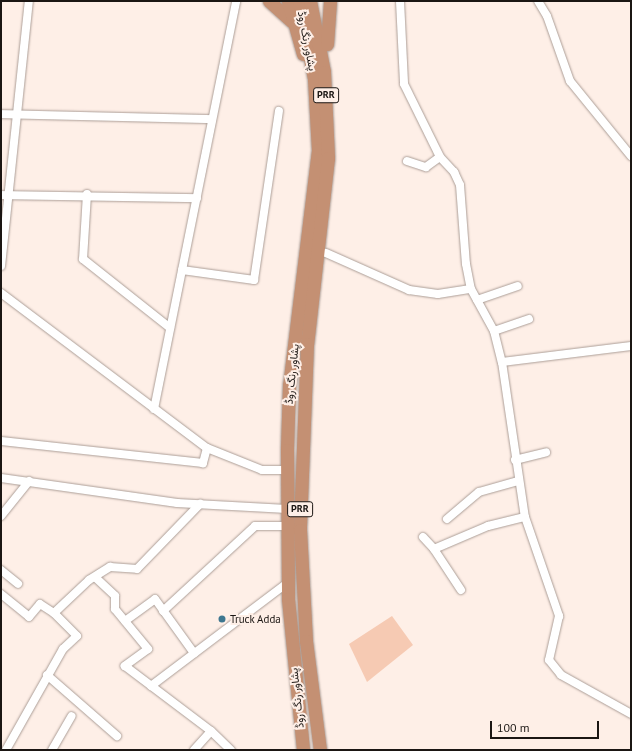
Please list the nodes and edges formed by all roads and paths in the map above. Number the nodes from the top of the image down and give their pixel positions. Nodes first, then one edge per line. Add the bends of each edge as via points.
1 (29, 1) edge
2 (236, 1) edge
3 (269, 1) edge
4 (288, 1) edge
5 (299, 1) edge
6 (310, 1) edge
7 (319, 1) edge
8 (330, 1) edge
9 (400, 1) edge
10 (538, 1) edge
11 (296, 26) junction
12 (327, 44) junction
13 (279, 111) dead end
14 (1, 114) edge
15 (18, 114) junction
16 (212, 119) junction
17 (631, 156) edge
18 (440, 157) junction
19 (407, 161) dead end
20 (320, 189) junction
21 (87, 194) junction
22 (4, 195) edge
23 (197, 198) junction
24 (326, 253) junction
25 (1, 266) edge
26 (311, 268) junction
27 (182, 270) junction
28 (518, 286) dead end
29 (471, 289) junction
30 (1, 293) edge
31 (477, 300) junction
32 (529, 319) dead end
33 (170, 328) junction
34 (494, 331) junction
35 (631, 346) edge
36 (502, 362) junction
37 (154, 408) junction
38 (1, 441) edge
39 (207, 448) junction
40 (546, 452) dead end
41 (515, 460) junction
42 (287, 470) junction
43 (1, 478) edge
44 (29, 481) junction
45 (518, 481) junction
46 (200, 504) junction
47 (287, 509) junction
48 (1, 516) edge
49 (525, 517) junction
50 (447, 519) dead end
51 (287, 526) junction
52 (424, 537) dead end
53 (434, 549) junction
54 (1, 570) edge
55 (96, 578) junction
56 (287, 583) junction
57 (18, 584) dead end
58 (461, 590) dead end
59 (1, 594) edge
60 (163, 611) junction
61 (54, 613) junction
62 (125, 621) junction
63 (194, 653) junction
64 (47, 675) junction
65 (151, 686) junction
66 (631, 714) edge
67 (72, 716) dead end
68 (210, 731) junction
69 (117, 736) dead end
70 (1, 748) edge
71 (6, 750) edge
72 (52, 750) edge
73 (194, 750) edge
74 (231, 750) edge
75 (303, 750) edge
76 (320, 750) edge

1 - 15 street
2 - 16 street
3 - 11 highway
4 - 11 highway
5 - 20 highway, پشاور رنگ روڈ / PRR via 317,113
6 - 20 highway, پشاور رنگ روڈ / PRR via 324,72 328,127
7 - 12 highway
8 - 12 highway
9 - 18 street via 404,84
10 - 17 street via 547,16 570,81
11 - 26 highway via 303,55 310,121 301,251
12 - 24 highway via 333,82 336,156
13 - 27 street via 254,280
14 - 15 street
15 - 16 street
15 - 22 street
16 - 23 street
18 - 19 street via 426,167
18 - 29 street via 454,172 460,186 466,264
20 - 26 highway, پشاور رنگ روڈ / PRR
21 - 22 street
21 - 23 street
21 - 33 street via 83,259
22 - 25 street
23 - 27 street
24 - 26 highway
24 - 29 street via 409,290 438,294
26 - 42 highway, پشاور رنگ روڈ / PRR via 289,385
26 - 76 highway, پشاور رنگ روڈ / PRR via 300,530 306,641
27 - 33 street
28 - 31 street
29 - 31 street
30 - 37 street
31 - 34 street
32 - 34 street
33 - 37 street
34 - 36 street
35 - 36 street
36 - 41 street
37 - 39 street
38 - 39 street via 203,464
39 - 42 street via 262,470
40 - 41 street
41 - 45 street
42 - 47 highway, پشاور رنگ روڈ / PRR
43 - 44 street
44 - 46 street
44 - 48 street
45 - 49 street
45 - 50 street via 490,486
46 - 47 street
46 - 55 street via 137,569 110,567
47 - 51 highway, پشاور رنگ روڈ / PRR
49 - 53 street via 488,526
49 - 66 street via 559,616 549,660 561,675
51 - 56 highway, پشاور رنگ روڈ / PRR
51 - 60 street via 256,526
52 - 53 street
53 - 58 street
54 - 57 street
55 - 61 street
55 - 62 street via 115,596 115,609
56 - 63 street
56 - 75 highway, پشاور رنگ روڈ / PRR
59 - 61 street via 29,617 40,604
60 - 62 street via 155,599
60 - 63 street
61 - 64 street via 77,636 63,649
62 - 65 street via 148,649 125,666
63 - 65 street
64 - 69 street
64 - 71 street
65 - 68 street
67 - 72 street
68 - 73 street
68 - 74 street
70 - 71 street

